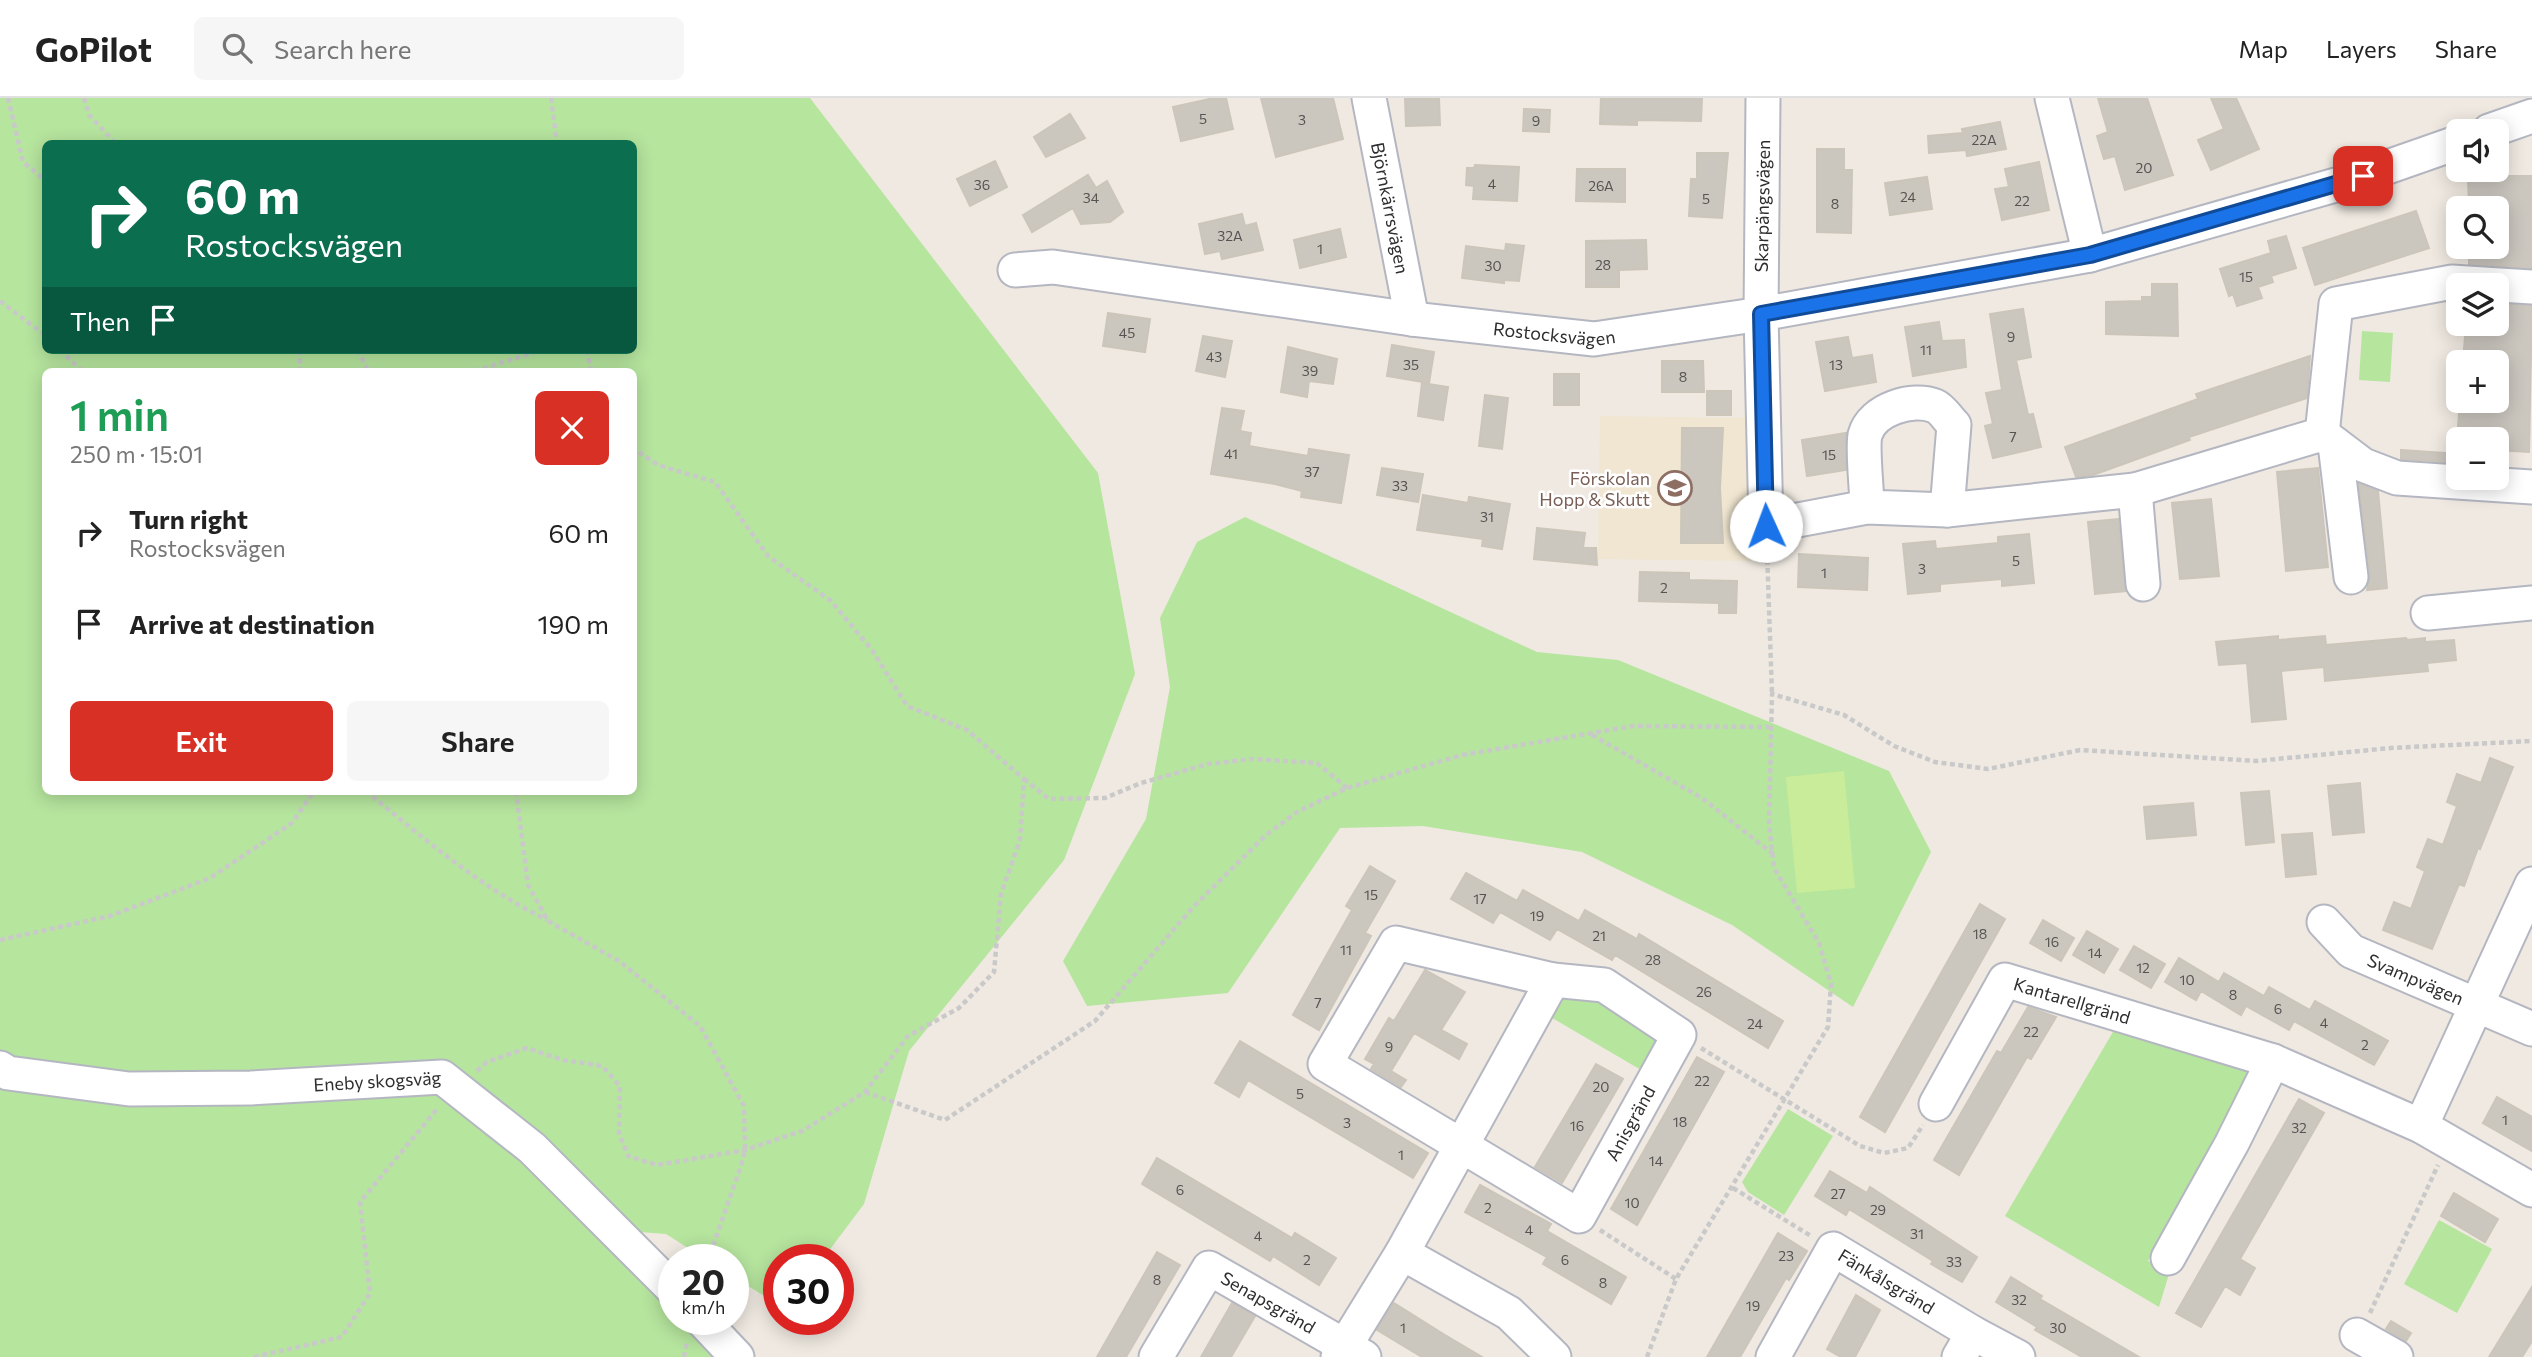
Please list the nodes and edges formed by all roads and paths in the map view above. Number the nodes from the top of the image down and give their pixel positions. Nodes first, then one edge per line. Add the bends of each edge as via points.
1 (8, 98) edge
2 (84, 98) edge
3 (551, 98) edge
4 (1369, 98) edge
5 (1763, 98) edge
6 (2052, 98) edge
7 (2532, 116) edge
8 (2509, 124) edge
9 (112, 140) edge
10 (556, 140) edge
11 (2446, 147) edge
12 (42, 178) edge
13 (2090, 255) junction
14 (1015, 270) dead end
15 (2532, 287) edge
16 (0, 301) edge
17 (1761, 314) junction
18 (1412, 319) junction
19 (42, 333) edge
20 (64, 354) edge
21 (528, 354) edge
22 (79, 368) edge
23 (484, 368) edge
24 (2329, 439) junction
25 (637, 451) edge
26 (2532, 488) edge
27 (2135, 490) junction
28 (1867, 507) junction
29 (1947, 510) junction
30 (1766, 526) junction
31 (2350, 577) dead end
32 (2143, 584) dead end
33 (2532, 603) edge
34 (2428, 614) dead end
35 (1772, 694) junction
36 (1772, 727) junction
37 (1592, 734) junction
38 (2532, 741) edge
39 (1024, 779) junction
40 (1348, 788) junction
41 (311, 795) edge
42 (371, 795) edge
43 (517, 795) edge
44 (1773, 854) junction
45 (2532, 884) edge
46 (548, 921) junction
47 (2324, 922) dead end
48 (0, 940) edge
49 (1553, 980) junction
50 (2477, 1007) junction
51 (2532, 1029) edge
52 (1679, 1035) junction
53 (2273, 1061) junction
54 (0, 1068) edge
55 (457, 1089) junction
56 (865, 1092) junction
57 (1784, 1099) junction
58 (1936, 1104) joint
59 (2435, 1135) junction
60 (1461, 1146) junction
61 (745, 1150) junction
62 (1733, 1188) junction
63 (2532, 1190) edge
64 (1579, 1216) junction
65 (713, 1244) edge
66 (1833, 1249) junction
67 (1402, 1253) junction
68 (2168, 1258) dead end
69 (658, 1274) edge
70 (1676, 1279) junction
71 (716, 1335) edge
72 (2357, 1335) joint
73 (1966, 1345) edge
74 (1349, 1353) edge
75 (254, 1357) edge
76 (737, 1357) edge
77 (1156, 1357) edge
78 (1554, 1357) edge
79 (1647, 1357) edge
80 (1773, 1357) edge
81 (2018, 1357) edge
82 (2396, 1357) edge

1 - 12 path via 23,162
2 - 9 path via 89,115
3 - 10 path
4 - 18 street, Björnkärrsvägen
5 - 17 street, Skarpängsvägen
6 - 13 street
7 - 8 street
11 - 13 street, Rostocksvägen via 2339,184
13 - 17 street, Rostocksvägen
14 - 18 street, Rostocksvägen via 1053,267
15 - 24 street via 2452,282 2336,304
16 - 19 path
17 - 18 street, Rostocksvägen via 1594,339
17 - 30 street, Skarpängsvägen
20 - 22 path
21 - 23 path
24 - 26 street via 2363,465 2397,478
24 - 27 street
24 - 31 street
25 - 39 path via 658,465 715,482 768,556 831,601 872,650 906,706 967,730
27 - 29 street
27 - 32 street
28 - 29 street
28 - 29 street via 1865,435 1888,410 1919,401 1938,407 1954,425
28 - 30 street
30 - 35 path
33 - 34 street
35 - 36 path
35 - 38 path via 1844,715 1894,746 1935,762 1989,769 2080,750 2256,761
36 - 37 path via 1633,726
36 - 44 path via 1769,824
37 - 40 path via 1462,755
37 - 44 path via 1702,798
39 - 40 path via 1049,799 1105,798 1208,764 1253,759 1317,763
39 - 56 path via 1020,840 1001,894 994,971 959,1007 908,1036
40 - 56 path via 1297,812 1266,835 1178,923 1095,1021 945,1120
41 - 48 path via 292,822 210,878 110,916
42 - 46 path via 463,869
43 - 46 path via 528,885
44 - 57 path via 1774,868 1819,943 1831,984 1828,1027
45 - 50 street, Svampvägen
46 - 61 path via 619,961 700,1026 744,1106
47 - 50 street, Svampvägen via 2351,951
49 - 52 street via 1604,985
49 - 60 street
49 - 60 street via 1396,943 1325,1064
50 - 51 street, Svampvägen
50 - 59 street
52 - 57 path
52 - 64 street, Anisgränd
53 - 58 street, Kantarellgränd via 2005,980
53 - 59 street, Kantarellgränd
53 - 68 street
54 - 55 street, Eneby skogsväg via 8,1073 129,1090 442,1077
55 - 61 path via 487,1062 527,1048 602,1066 620,1086 619,1133 628,1156 657,1164
55 - 69 street, Eneby skogsväg via 532,1148
55 - 75 path via 360,1202 370,1293 342,1337
56 - 61 path via 802,1131
57 - 58 path via 1860,1146 1884,1153 1908,1148
57 - 62 path
59 - 63 street, Kantarellgränd
59 - 72 path via 2382,1294
60 - 64 street
60 - 67 street
61 - 65 path
62 - 66 path
62 - 70 path
64 - 70 path
66 - 73 street, Fänkålsgränd
66 - 80 street, Fänkålsgränd
67 - 74 street, Senapsgränd
67 - 78 street via 1509,1313
70 - 79 path
71 - 76 street
72 - 82 street
73 - 81 street, Fänkålsgränd
74 - 77 street, Senapsgränd via 1209,1268

